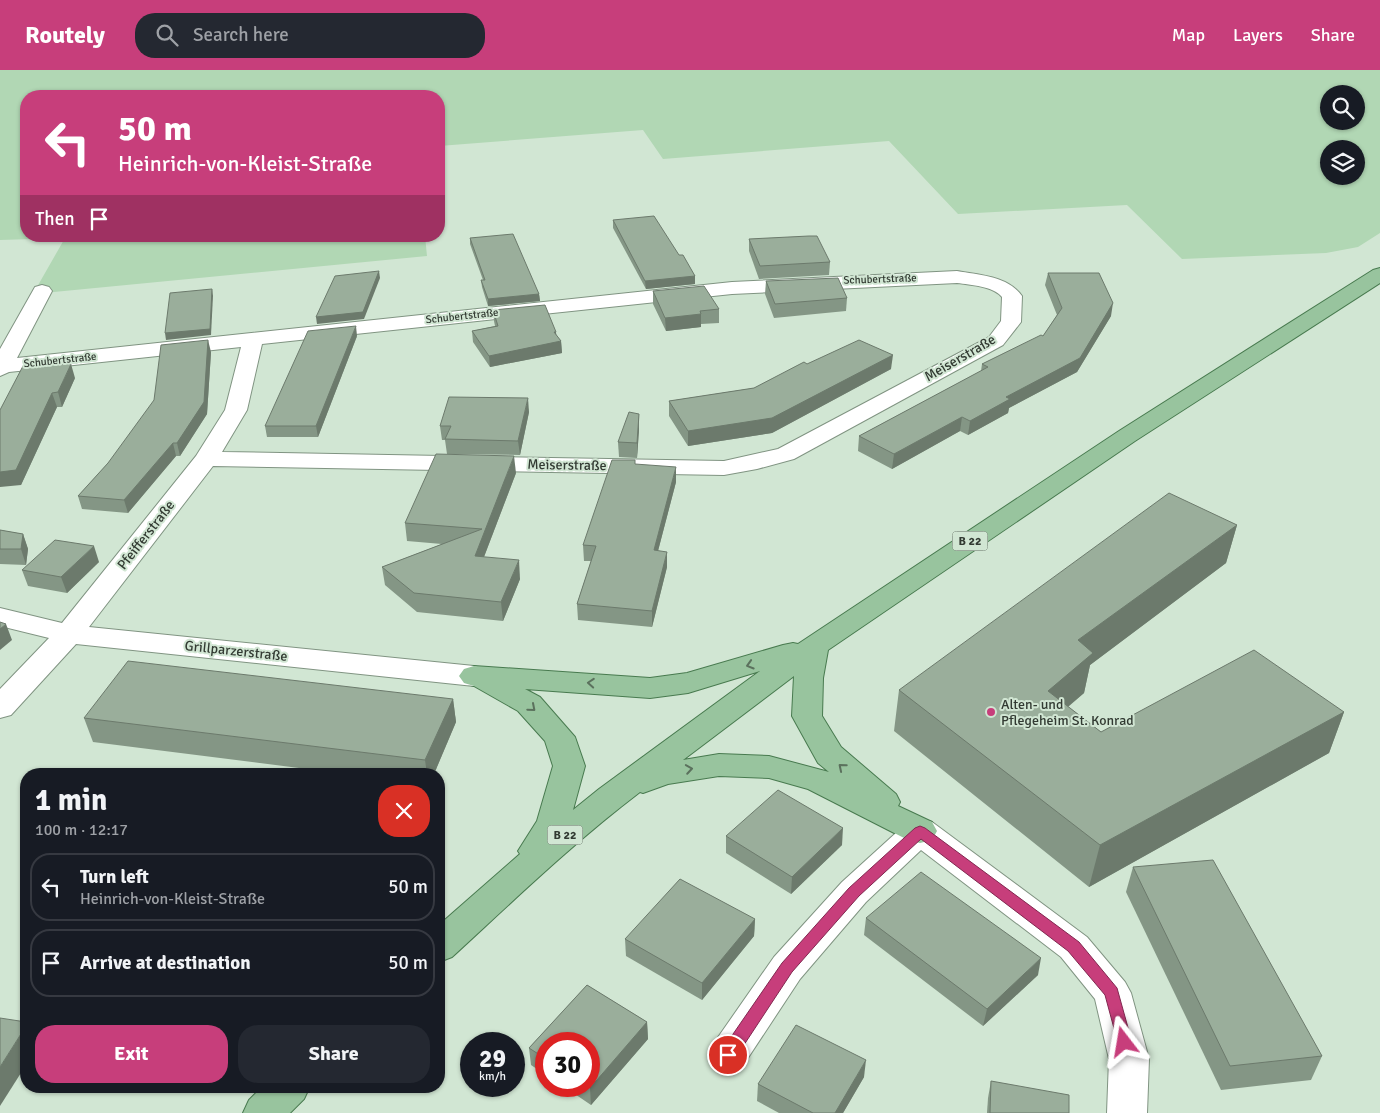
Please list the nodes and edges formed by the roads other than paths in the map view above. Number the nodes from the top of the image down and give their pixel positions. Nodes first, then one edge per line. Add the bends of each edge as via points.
1 (1380, 274) edge
2 (985, 280) joint
3 (42, 291) dead end
4 (253, 339) junction
5 (0, 367) edge
6 (206, 459) junction
7 (0, 618) edge
8 (69, 634) junction
9 (814, 646) junction
10 (474, 676) junction
11 (0, 708) edge
12 (611, 797) junction
13 (920, 832) junction
14 (520, 873) junction
15 (445, 942) edge
16 (728, 1055) dead end
17 (283, 1093) edge
18 (263, 1113) edge
19 (1127, 1113) edge

1 - 9 main road, B 22 via 1127,436
2 - 4 street, Schubertstraße via 907,278 732,288
2 - 6 street, Meiserstraße via 1006,289 1012,296 1011,322 996,341 786,454 757,462 724,468
3 - 5 street
4 - 5 street, Schubertstraße
4 - 6 street, Pfeifferstraße via 236,410
6 - 8 street, Pfeifferstraße
7 - 8 street, Grillparzerstraße
8 - 10 street, Grillparzerstraße
8 - 11 street, Pfeifferstraße
9 -> 10 main road via 688,683 650,688
9 - 12 main road, B 22
13 -> 9 main road via 829,755 807,716 808,678
10 -> 14 main road via 529,704 559,737 569,766 553,823
12 -> 13 main road via 663,774 718,764 769,767 819,781
12 - 14 main road, B 22
13 - 16 street via 854,892 787,968
13 - 19 street via 1074,947 1112,992 1129,1059
14 - 15 main road, B 22
17 - 18 main road

